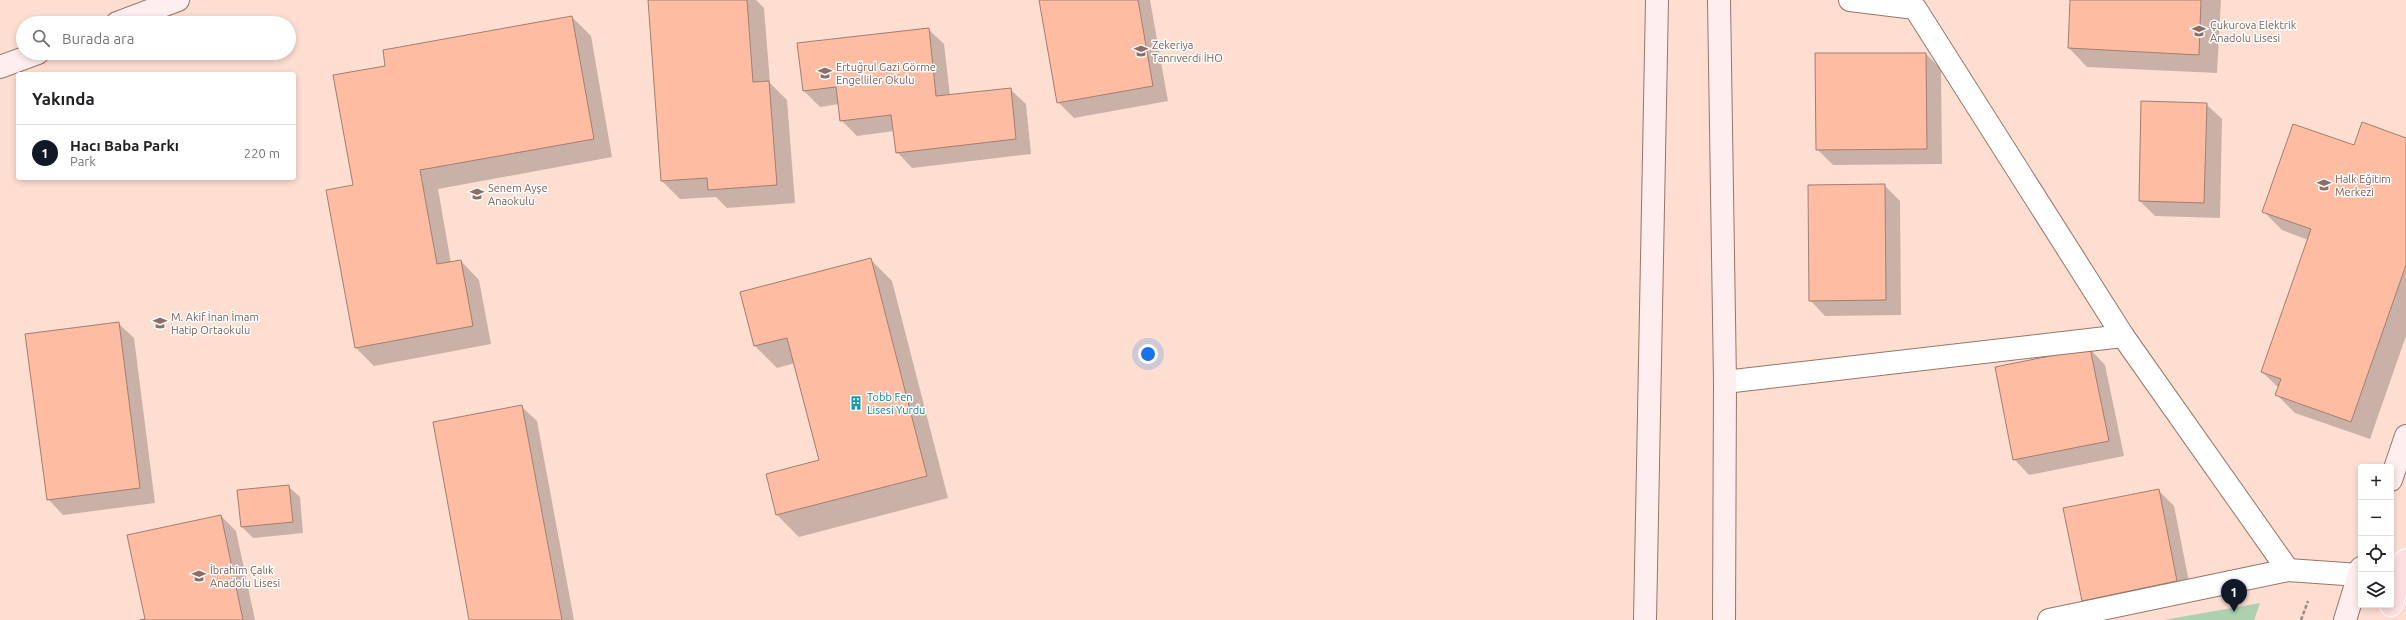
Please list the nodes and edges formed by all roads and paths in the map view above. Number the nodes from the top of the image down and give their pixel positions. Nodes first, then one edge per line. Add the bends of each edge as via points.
1 (178, 0) edge
2 (1657, 0) edge
3 (1720, 0) edge
4 (1850, 0) edge
5 (136, 16) edge
6 (19, 60) edge
7 (0, 67) edge
8 (2123, 336) junction
9 (1725, 382) junction
10 (2406, 436) edge
11 (2394, 471) edge
12 (2406, 560) edge
13 (2288, 570) junction
14 (2358, 571) edge
15 (2360, 572) edge
16 (2394, 596) edge
17 (2390, 608) edge
18 (1645, 620) edge
19 (1724, 620) edge
20 (2048, 620) edge
21 (2345, 620) edge
22 (2386, 620) edge

1 - 5 main road
2 - 18 main road
3 - 9 main road
4 - 8 street via 1914,8
6 - 7 main road
8 - 9 street
8 - 13 street
9 - 19 main road
10 - 11 main road
12 - 16 main road
13 - 14 street
13 - 20 street
15 - 21 main road
17 - 22 main road

